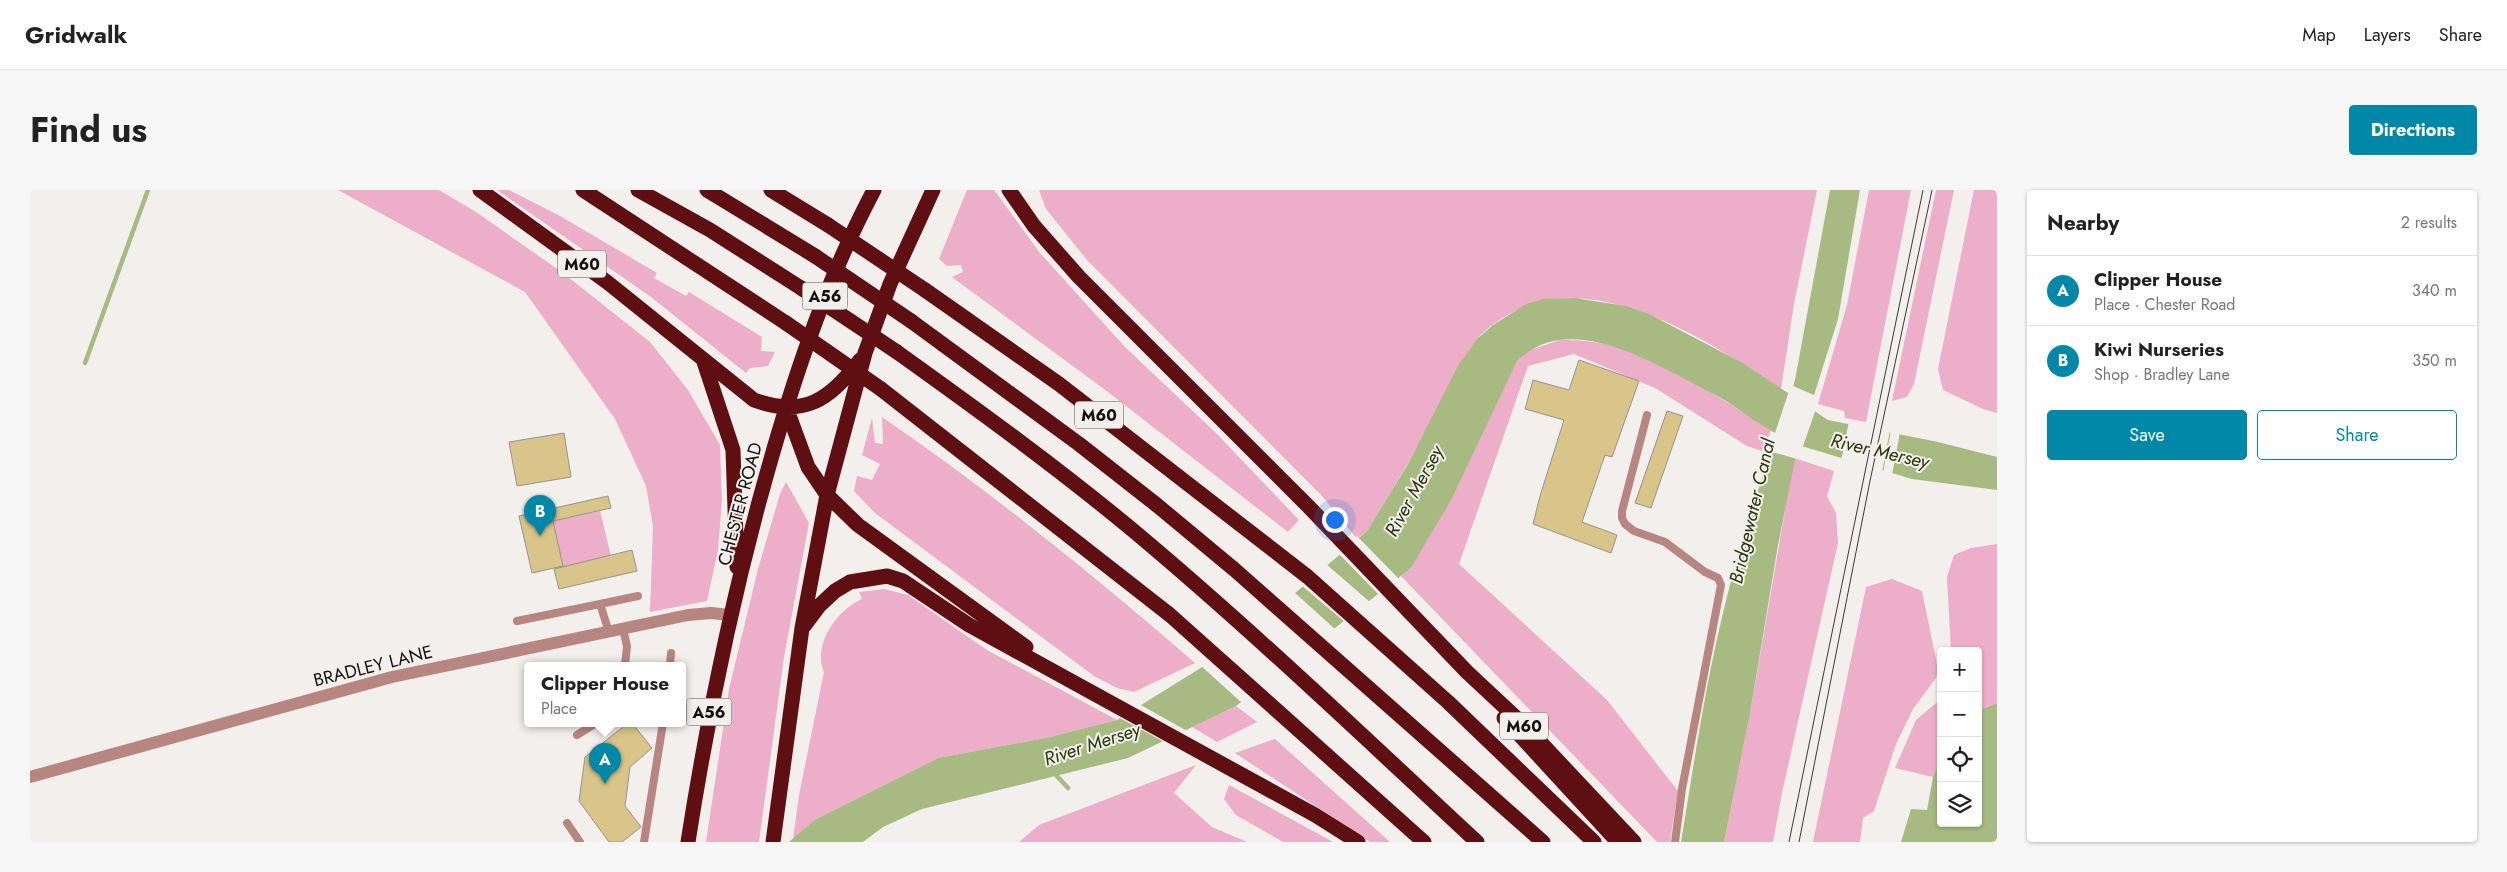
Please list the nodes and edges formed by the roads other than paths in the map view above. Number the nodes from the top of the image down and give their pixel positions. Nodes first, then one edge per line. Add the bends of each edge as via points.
1 (480, 190) edge
2 (583, 190) edge
3 (638, 190) edge
4 (707, 190) edge
5 (771, 190) edge
6 (874, 190) edge
7 (933, 190) edge
8 (1008, 190) edge
9 (1021, 190) edge
10 (1034, 226) junction
11 (865, 353) junction
12 (703, 361) junction
13 (786, 407) junction
14 (1647, 415) dead end
15 (827, 495) junction
16 (737, 586) junction
17 (638, 596) dead end
18 (600, 604) junction
19 (730, 615) junction
20 (517, 621) dead end
21 (802, 628) junction
22 (623, 629) junction
23 (609, 632) junction
24 (671, 653) dead end
25 (625, 662) edge
26 (670, 662) edge
27 (1467, 672) junction
28 (1065, 677) junction
29 (590, 727) edge
30 (662, 727) edge
31 (577, 735) dead end
32 (30, 777) edge
33 (567, 823) dead end
34 (688, 841) edge
35 (580, 842) edge
36 (644, 842) edge
37 (773, 842) edge
38 (1358, 842) edge
39 (1424, 842) edge
40 (1477, 842) edge
41 (1543, 842) edge
42 (1594, 842) edge
43 (1618, 842) edge
44 (1634, 842) edge
45 (1675, 842) edge

1 - 12 highway, M60 via 607,282
2 - 39 highway, bridge via 881,389 1170,615
3 - 40 highway, bridge via 710,230 897,352 1056,469 1204,591
4 - 41 highway, M60, bridge via 815,256 912,321 1080,444 1235,570
5 - 42 highway, M60, bridge via 925,290 1059,384 1269,546 1403,661
6 - 13 highway, CHESTER ROAD / A56 via 831,281
7 - 11 highway via 890,284
8 - 10 highway, M60
9 - 10 highway, M60
10 - 27 highway, M60 via 1079,277 1308,506
11 - 13 highway via 847,378 822,400
11 - 15 highway
12 - 13 highway, M60 via 747,396 772,407
12 - 16 highway, M60 via 731,443
13 - 15 highway via 808,468
13 - 16 highway, CHESTER ROAD / A56
14 - 45 lane via 1622,518 1634,531 1665,542 1718,578 1721,585
15 - 21 highway
15 - 28 highway via 858,524
16 - 19 highway, CHESTER ROAD / A56
17 - 18 lane
18 - 20 lane
18 - 23 lane
19 - 22 street, BRADLEY LANE via 688,615
19 - 34 highway, CHESTER ROAD / A56 via 706,727
21 - 28 highway via 818,606 835,591 857,580 887,576 903,580 969,625
21 - 37 highway
22 - 23 street, BRADLEY LANE
22 - 25 lane via 627,646
23 - 32 street, BRADLEY LANE via 392,677
24 - 26 lane
27 - 43 highway, M60 via 1521,739
27 - 44 highway, M60 via 1526,727
28 - 38 highway via 1315,814
29 - 31 lane
30 - 36 lane
33 - 35 lane

